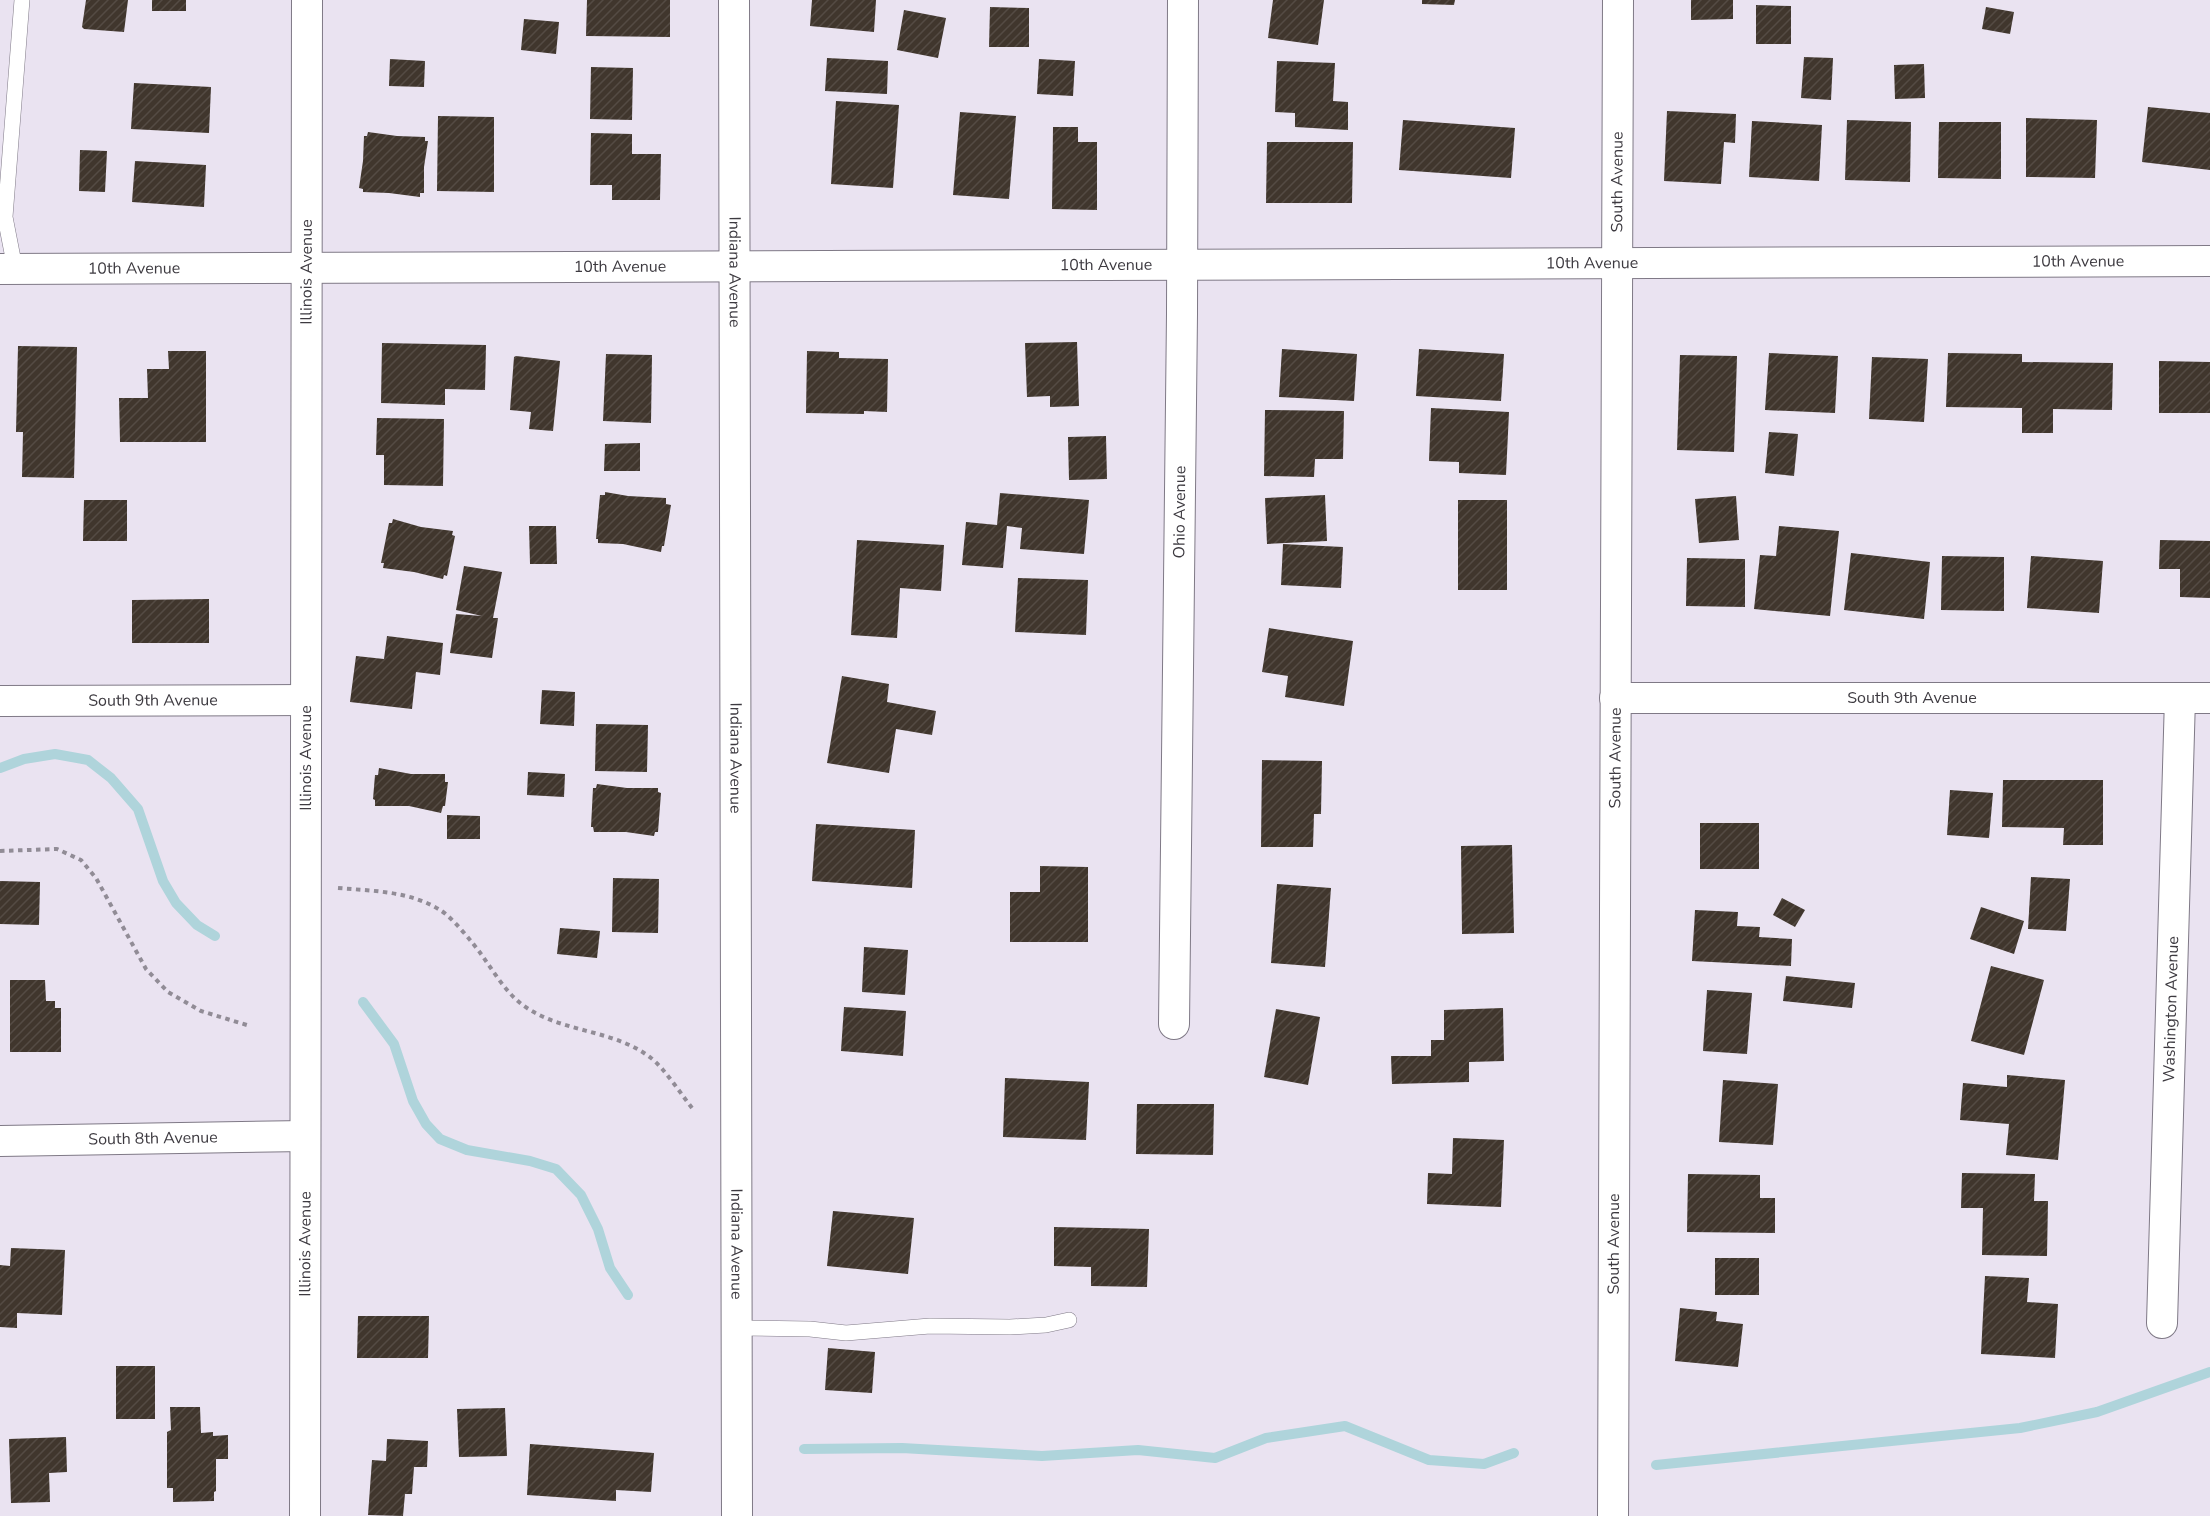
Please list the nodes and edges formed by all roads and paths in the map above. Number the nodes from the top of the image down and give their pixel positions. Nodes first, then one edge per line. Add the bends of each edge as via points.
1 (22, 0) edge
2 (307, 0) edge
3 (734, 0) edge
4 (1183, 0) edge
5 (1618, 0) edge
6 (2210, 261) edge
7 (1617, 263) junction
8 (1182, 265) junction
9 (735, 267) junction
10 (306, 268) junction
11 (6, 269) edge
12 (1615, 698) junction
13 (2180, 698) junction
14 (2210, 698) edge
15 (306, 700) junction
16 (0, 701) edge
17 (0, 851) edge
18 (338, 888) dead end
19 (1174, 1024) dead end
20 (250, 1026) dead end
21 (692, 1108) dead end
22 (305, 1136) junction
23 (0, 1141) edge
24 (1069, 1320) dead end
25 (2162, 1323) dead end
26 (738, 1328) junction
27 (305, 1516) edge
28 (737, 1516) edge
29 (1613, 1516) edge

1 - 11 lane via 5,217 13,258
2 - 10 street, Illinois Avenue
3 - 9 street, Indiana Avenue
4 - 8 street, Ohio Avenue
5 - 7 street, South Avenue
6 - 7 street, 10th Avenue
7 - 8 street, 10th Avenue
7 - 12 street, South Avenue
8 - 9 street, 10th Avenue
8 - 19 street, Ohio Avenue
9 - 10 street, 10th Avenue
9 - 26 street, Indiana Avenue
10 - 11 street, 10th Avenue
10 - 15 street, Illinois Avenue
12 - 13 street, South 9th Avenue
12 - 29 street, South Avenue
13 - 14 street, South 9th Avenue
13 - 25 street, Washington Avenue
15 - 16 street, South 9th Avenue
15 - 22 street, Illinois Avenue
17 - 20 path via 57,849 81,860 96,878 146,969 168,992 201,1011
18 - 21 path via 391,892 442,910 524,1006 623,1042 652,1058
22 - 23 street, South 8th Avenue
22 - 27 street, Illinois Avenue
24 - 26 lane via 1047,1325 930,1326 846,1333
26 - 28 street, Indiana Avenue

